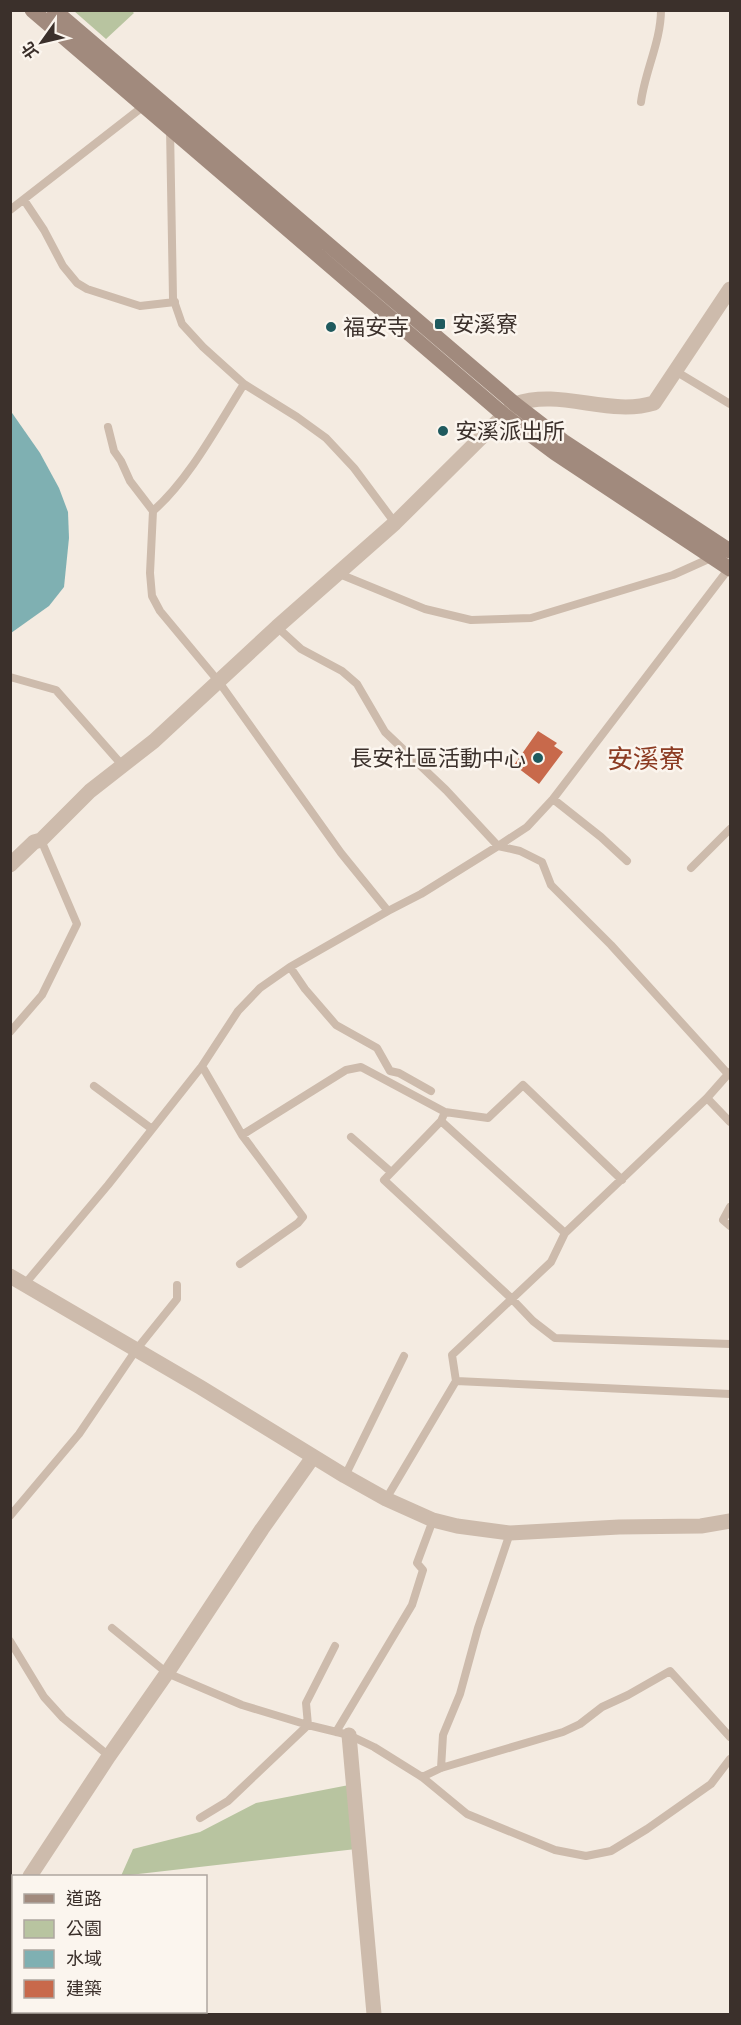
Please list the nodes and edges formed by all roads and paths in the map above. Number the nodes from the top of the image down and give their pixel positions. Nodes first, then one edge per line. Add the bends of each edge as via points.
1 (32, 10) edge
2 (54, 10) edge
3 (661, 10) edge
4 (163, 102) junction
5 (641, 102) dead end
6 (142, 106) junction
7 (171, 130) junction
8 (24, 200) junction
9 (10, 210) edge
10 (730, 289) edge
11 (175, 302) junction
12 (677, 372) junction
13 (244, 384) junction
14 (730, 404) edge
15 (510, 410) junction
16 (108, 427) dead end
17 (153, 511) junction
18 (395, 523) junction
19 (730, 551) edge
20 (714, 557) junction
21 (730, 568) edge
22 (338, 573) junction
23 (276, 627) junction
24 (10, 678) edge
25 (219, 682) junction
26 (122, 765) junction
27 (553, 798) junction
28 (730, 830) edge
29 (35, 843) junction
30 (498, 846) junction
31 (10, 852) edge
32 (627, 861) dead end
33 (10, 865) edge
34 (691, 868) dead end
35 (388, 911) junction
36 (290, 967) junction
37 (10, 1032) edge
38 (202, 1066) junction
39 (729, 1073) edge
40 (94, 1086) dead end
41 (431, 1091) dead end
42 (707, 1098) junction
43 (445, 1112) junction
44 (441, 1121) junction
45 (730, 1122) edge
46 (152, 1129) junction
47 (242, 1135) junction
48 (351, 1137) dead end
49 (391, 1172) junction
50 (622, 1180) junction
51 (730, 1207) edge
52 (730, 1226) edge
53 (565, 1233) junction
54 (240, 1264) dead end
55 (10, 1276) edge
56 (24, 1285) junction
57 (177, 1285) dead end
58 (511, 1298) junction
59 (730, 1344) edge
60 (136, 1350) junction
61 (404, 1356) dead end
62 (456, 1381) junction
63 (730, 1394) edge
64 (314, 1457) junction
65 (345, 1476) junction
66 (386, 1499) junction
67 (10, 1516) edge
68 (433, 1520) junction
69 (730, 1521) edge
70 (510, 1533) junction
71 (112, 1628) dead end
72 (10, 1641) edge
73 (335, 1646) dead end
74 (167, 1673) junction
75 (308, 1725) junction
76 (343, 1733) junction
77 (730, 1737) edge
78 (109, 1756) junction
79 (730, 1759) edge
80 (441, 1768) junction
81 (422, 1777) junction
82 (200, 1818) dead end
83 (31, 1875) edge
84 (374, 2014) edge

1 - 6 main road
2 - 4 main road
3 - 5 lane
4 - 6 lane
4 - 7 lane
4 - 15 main road
6 - 7 main road
6 - 8 lane
7 - 11 lane
7 - 15 main road
8 - 9 lane
8 - 11 lane via 77,283 140,306
10 - 12 street
11 - 13 lane via 182,324
12 - 14 lane
12 - 15 street via 654,403 641,407 559,398 527,400
13 - 17 lane via 201,452
13 - 18 lane via 326,438
15 - 18 street
15 - 19 main road
15 - 20 main road via 555,453
16 - 17 lane via 114,451 130,481
17 - 25 lane via 152,596 180,637
18 - 22 street
19 - 20 lane
19 - 21 lane
20 - 21 main road
20 - 22 lane via 673,575 531,618 471,620 425,609
21 - 27 lane
22 - 23 street
23 - 25 street
23 - 30 lane via 302,649 357,684 385,732
24 - 26 lane via 56,690
25 - 26 street
25 - 35 lane
26 - 29 street
27 - 30 lane via 527,827
27 - 32 lane
28 - 34 lane
29 - 31 street
29 - 33 street
29 - 37 lane via 77,924 42,995
30 - 35 lane
30 - 39 lane via 542,862 551,885
35 - 36 lane
36 - 38 lane via 260,988 238,1011
36 - 41 lane via 336,1025 377,1048 390,1071
38 - 46 lane
38 - 47 lane
39 - 42 lane
40 - 46 lane
42 - 45 lane
42 - 50 lane
43 - 44 lane
43 - 47 lane via 361,1067 346,1070
43 - 50 lane via 488,1118 523,1085
44 - 49 lane
44 - 53 lane
46 - 56 lane
47 - 54 lane via 303,1217
48 - 49 lane
49 - 58 lane via 384,1180
50 - 53 lane
51 - 52 lane via 723,1220
53 - 58 lane via 551,1262
55 - 56 street
56 - 60 street
57 - 60 lane via 177,1299
58 - 59 lane via 555,1338
58 - 62 lane via 452,1355
60 - 64 street
60 - 67 lane via 79,1434
61 - 65 lane
62 - 63 lane
62 - 66 lane
64 - 65 street
64 - 74 street
65 - 66 street
66 - 68 street
68 - 70 street
68 - 76 lane via 417,1563 423,1570 412,1605
69 - 70 street via 701,1526
70 - 80 lane via 460,1694 442,1735
71 - 74 lane
72 - 78 lane via 44,1697
73 - 75 lane via 306,1703
74 - 75 lane via 242,1705
74 - 78 street
75 - 76 lane
75 - 82 lane via 228,1801
76 - 81 lane
76 - 84 street
77 - 80 lane via 670,1671 563,1732
78 - 83 street
79 - 81 lane via 711,1784 647,1829 610,1851 586,1856 555,1850 467,1814
80 - 81 lane

